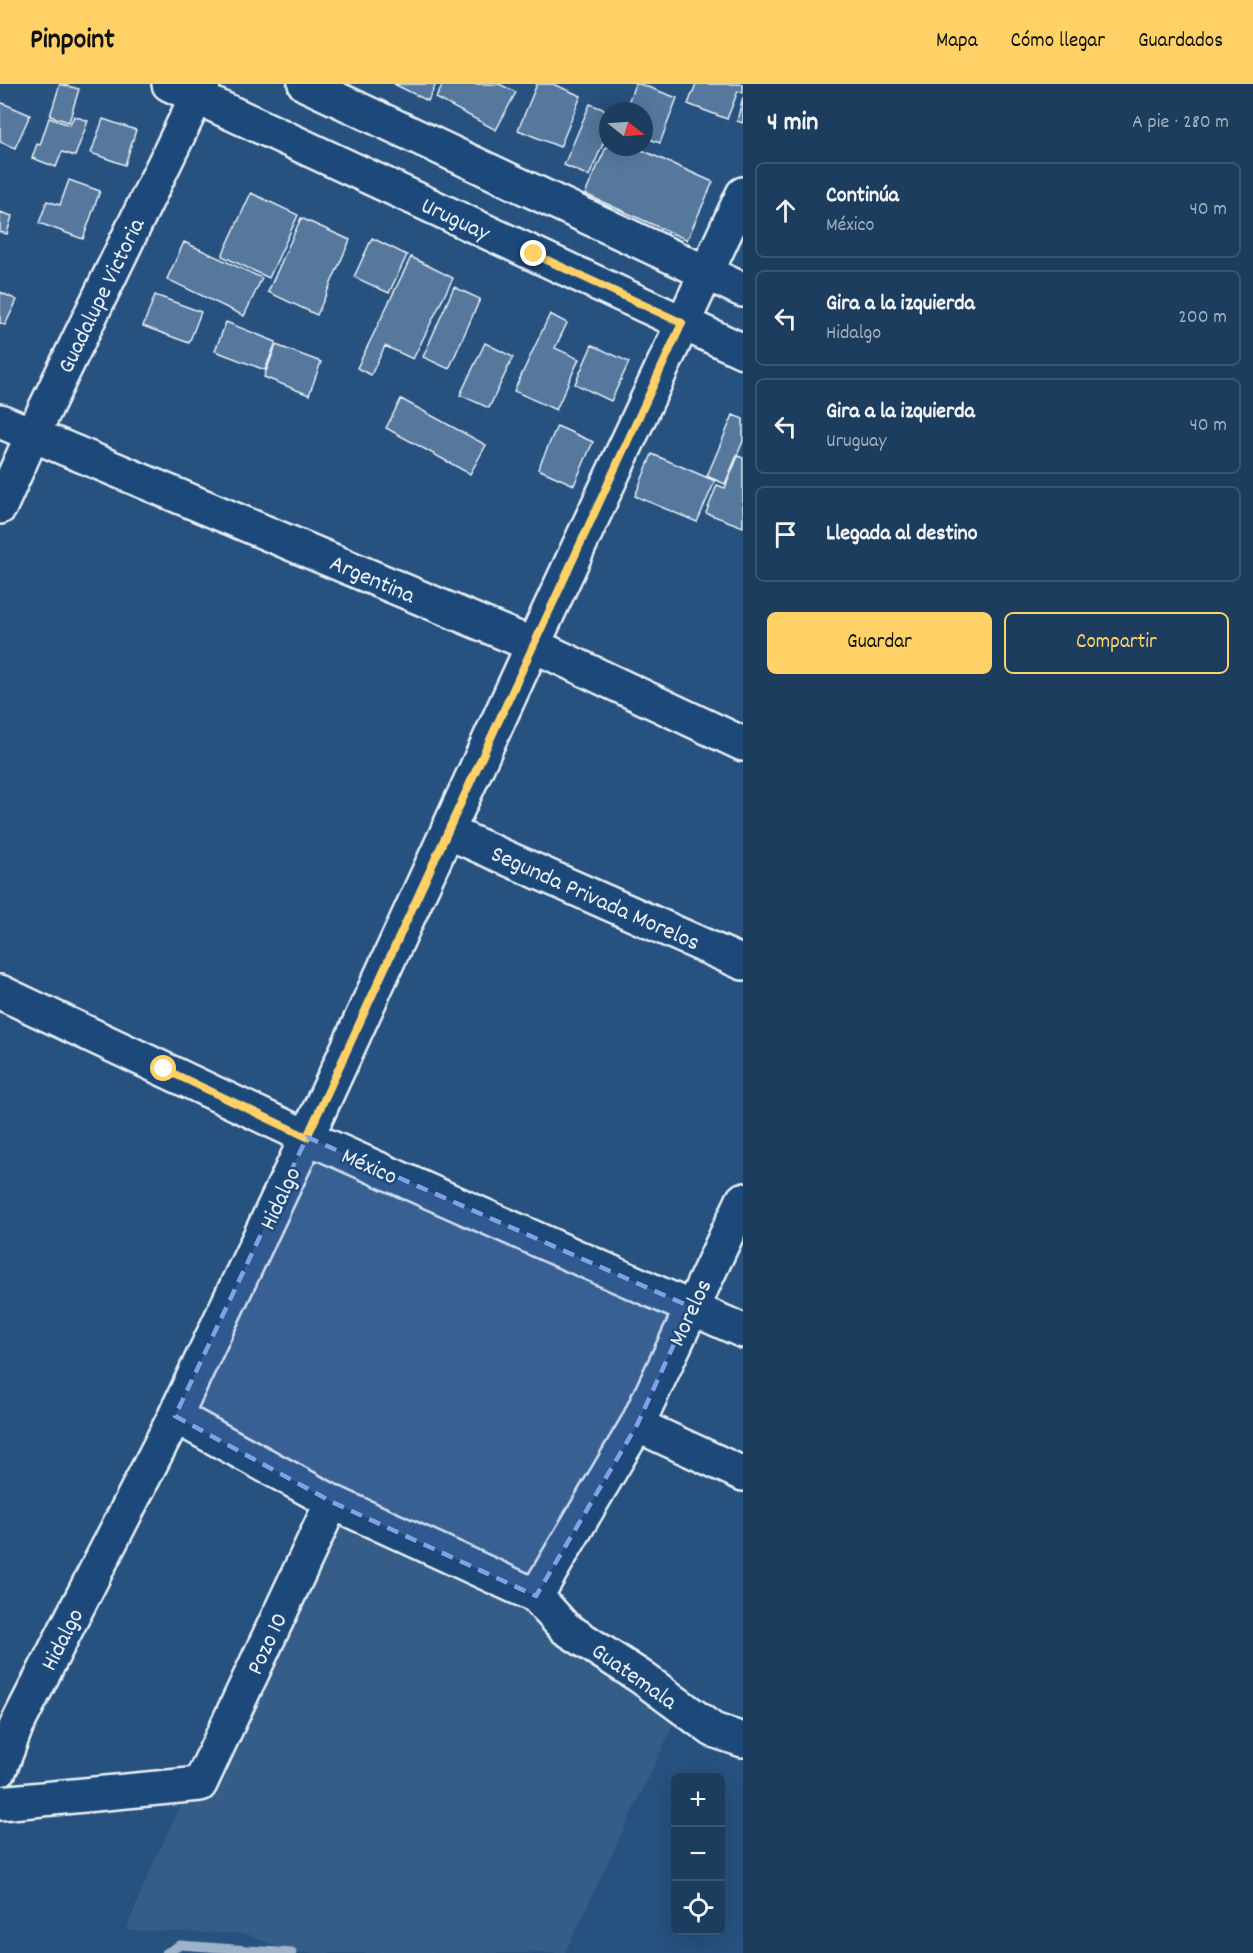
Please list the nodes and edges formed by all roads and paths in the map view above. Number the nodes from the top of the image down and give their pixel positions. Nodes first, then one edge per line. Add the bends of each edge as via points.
1 (305, 84) edge
2 (190, 88) edge
3 (743, 194) edge
4 (706, 273) junction
5 (743, 290) edge
6 (682, 323) junction
7 (743, 351) edge
8 (0, 421) edge
9 (32, 436) junction
10 (0, 507) edge
11 (533, 645) junction
12 (743, 744) edge
13 (448, 832) junction
14 (743, 963) edge
15 (0, 992) edge
16 (307, 1137) junction
17 (743, 1200) edge
18 (692, 1307) junction
19 (743, 1331) edge
20 (175, 1416) junction
21 (637, 1425) junction
22 (743, 1474) edge
23 (332, 1502) junction
24 (536, 1596) junction
25 (8, 1718) edge
26 (743, 1740) edge
27 (0, 1769) edge
28 (0, 1803) edge

1 - 4 street
2 - 6 street, Uruguay
2 - 9 street, Guadalupe Victoria
3 - 4 street, Hidalgo
4 - 5 street
4 - 6 street, Hidalgo
6 - 7 street, Uruguay
6 - 11 street, Hidalgo
8 - 9 street, Argentina
9 - 10 street, Guadalupe Victoria
9 - 11 street, Argentina
11 - 12 street, Argentina
11 - 13 street, Hidalgo
13 - 14 street, Segunda Privada Morelos
13 - 16 street, Hidalgo
15 - 16 street, México
16 - 18 street, México
16 - 20 street, Hidalgo
17 - 18 street, Morelos
18 - 19 street, México
18 - 21 street, Morelos
20 - 23 street
20 - 25 street, Hidalgo
21 - 22 street
21 - 24 street, Morelos
23 - 24 street
23 - 28 street, Pozo 10 via 200,1784
24 - 26 street, Guatemala via 565,1628 641,1677 712,1730
25 - 27 street, Hidalgo

